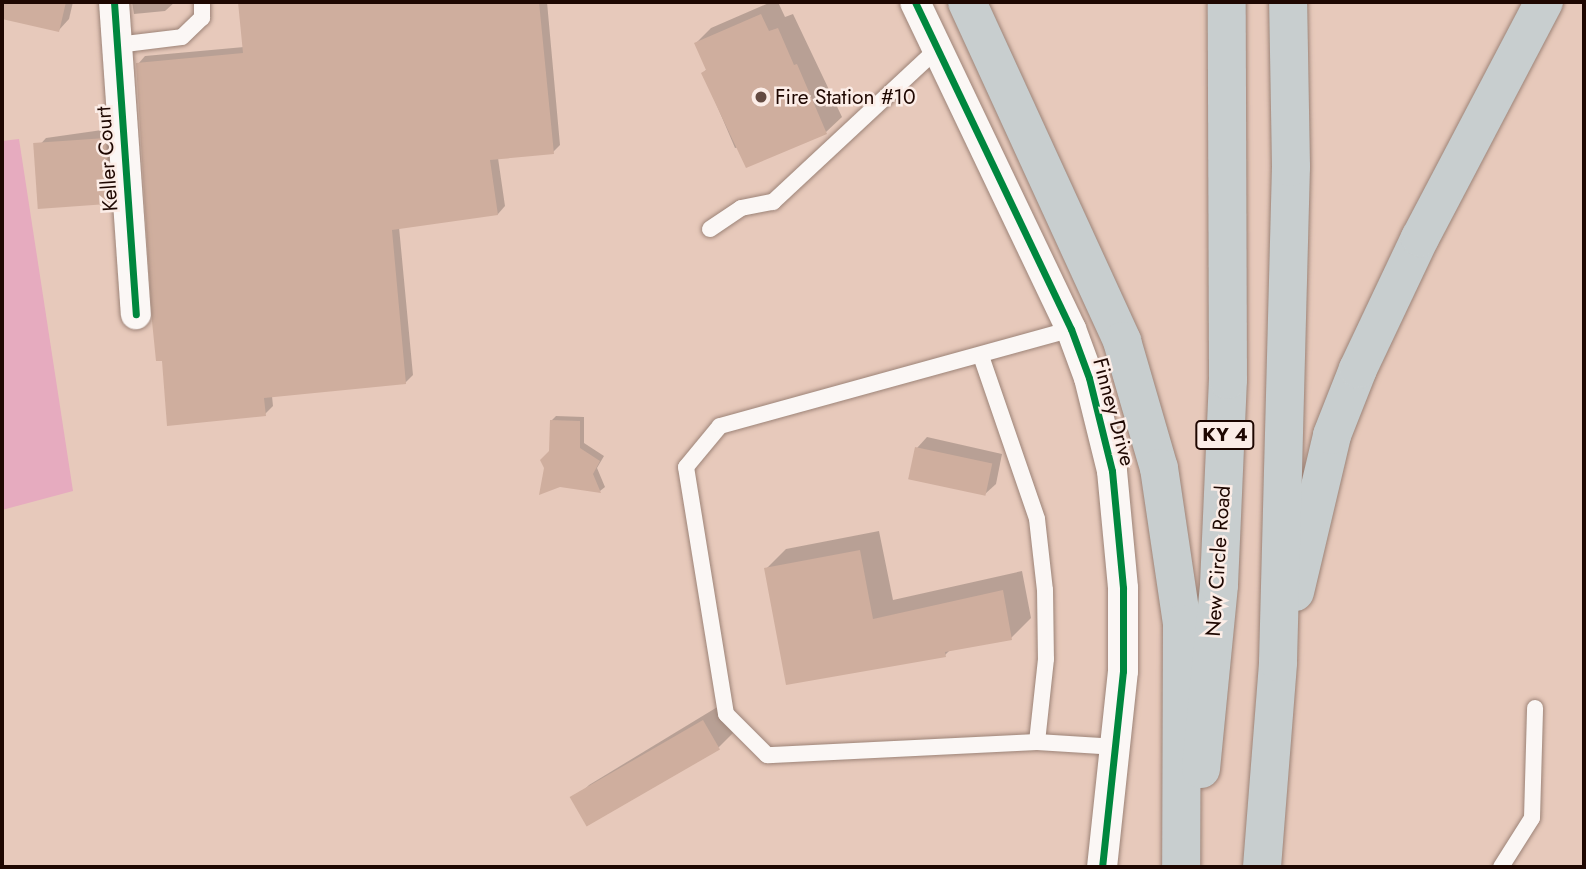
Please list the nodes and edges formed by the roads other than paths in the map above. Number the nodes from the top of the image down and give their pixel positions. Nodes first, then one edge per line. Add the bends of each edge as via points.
1 (114, 2) edge
2 (202, 2) edge
3 (915, 2) edge
4 (967, 2) edge
5 (1227, 2) edge
6 (1289, 2) edge
7 (1544, 2) edge
8 (117, 45) junction
9 (937, 49) junction
10 (710, 229) dead end
11 (136, 314) dead end
12 (1071, 330) junction
13 (981, 356) junction
14 (1278, 662) junction
15 (1535, 708) dead end
16 (1037, 742) junction
17 (1117, 747) junction
18 (1102, 867) edge
19 (1181, 867) edge
20 (1191, 867) edge
21 (1262, 867) edge
22 (1501, 867) edge

1 - 8 street, Keller Court
2 - 8 lane via 202,18 182,37
3 - 9 street, Finney Drive
4 - 19 highway via 1122,341 1159,468 1182,624
5 - 20 highway, New Circle Road / KY 4 via 1228,380 1219,586
6 - 14 highway, KY 4 via 1291,167
7 - 14 highway via 1357,369 1332,435
8 - 11 street, Keller Court
9 - 10 lane via 773,202 741,208
9 - 12 street, Finney Drive
12 - 13 lane
12 - 17 street, Finney Drive via 1093,391 1117,504 1124,588
13 - 16 lane via 1037,519 1046,645
13 - 16 lane via 720,425 686,467 726,714 767,755
14 - 21 highway, KY 4
15 - 22 lane via 1532,818
16 - 17 lane
17 - 18 street, Finney Drive

